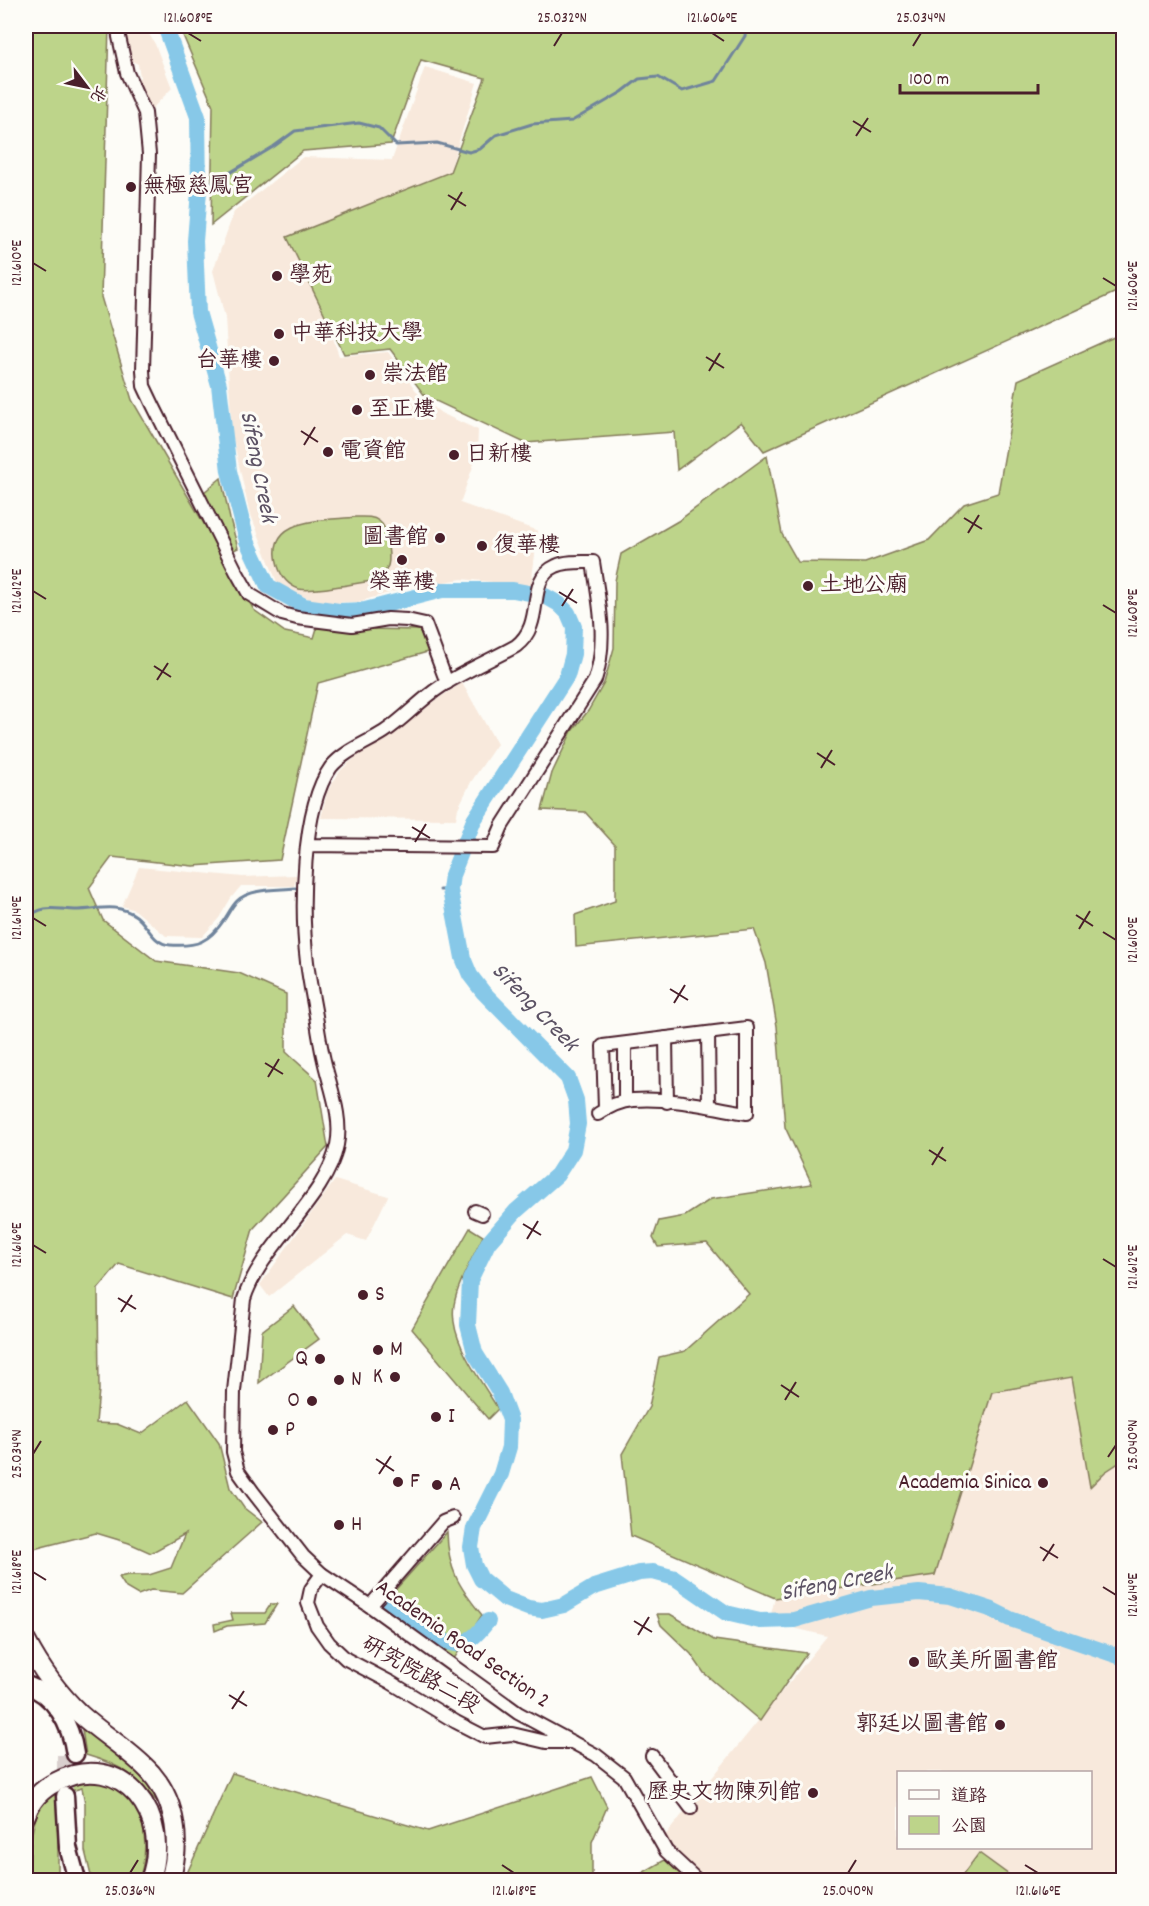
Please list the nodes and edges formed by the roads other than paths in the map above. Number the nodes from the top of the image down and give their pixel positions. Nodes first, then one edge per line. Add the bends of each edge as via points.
1 (118, 26) edge
2 (447, 683) junction
3 (309, 845) junction
4 (708, 1033) junction
5 (666, 1038) junction
6 (625, 1044) junction
7 (625, 1101) junction
8 (668, 1102) junction
9 (709, 1106) junction
10 (453, 1518) dead end
11 (321, 1574) junction
12 (370, 1606) junction
13 (26, 1641) edge
14 (26, 1685) edge
15 (572, 1742) junction
16 (70, 1754) tunnel mouth
17 (652, 1755) dead end
18 (70, 1795) tunnel mouth
19 (691, 1808) dead end
20 (26, 1815) edge
21 (76, 1877) edge
22 (150, 1881) edge
23 (170, 1881) edge
24 (697, 1881) edge

1 - 2 street via 127,73 145,113 149,154 144,386 236,571 249,594 282,614 352,625 388,619 425,624
2 - 3 street, Academia Road Section 2 via 332,767 312,815
2 - 3 street, Academia Road Section 2 via 524,640 533,623 538,585 545,572 557,564 593,561 603,638 595,680 502,826 493,847
3 - 11 street, Academia Road Section 2 via 304,897 306,962 339,1123 337,1146 319,1185 248,1287 232,1435 238,1471
4 - 5 street
4 - 9 street
4 - 9 street via 747,1028 747,1113
5 - 6 street
5 - 8 street
6 - 7 street
6 - 7 street via 603,1047 602,1111
7 - 8 street
8 - 9 street
10 - 12 street via 443,1522
11 - 12 street, Academia Road Section 2
11 - 15 street, 研究院路二段 via 308,1602 317,1626 346,1659 485,1737 512,1734 546,1742
12 - 15 street, Academia Road Section 2 via 510,1708
13 - 23 highway via 63,1697 151,1773 164,1791 176,1828 177,1852
14 - 16 main road via 42,1694 67,1721 73,1736
15 - 24 street, Academia Road Section 2 via 625,1778 666,1851
17 - 19 street
18 - 21 main road via 68,1847
20 - 22 highway via 36,1796 47,1786 75,1773 94,1772 124,1782 150,1812 156,1828 156,1859

